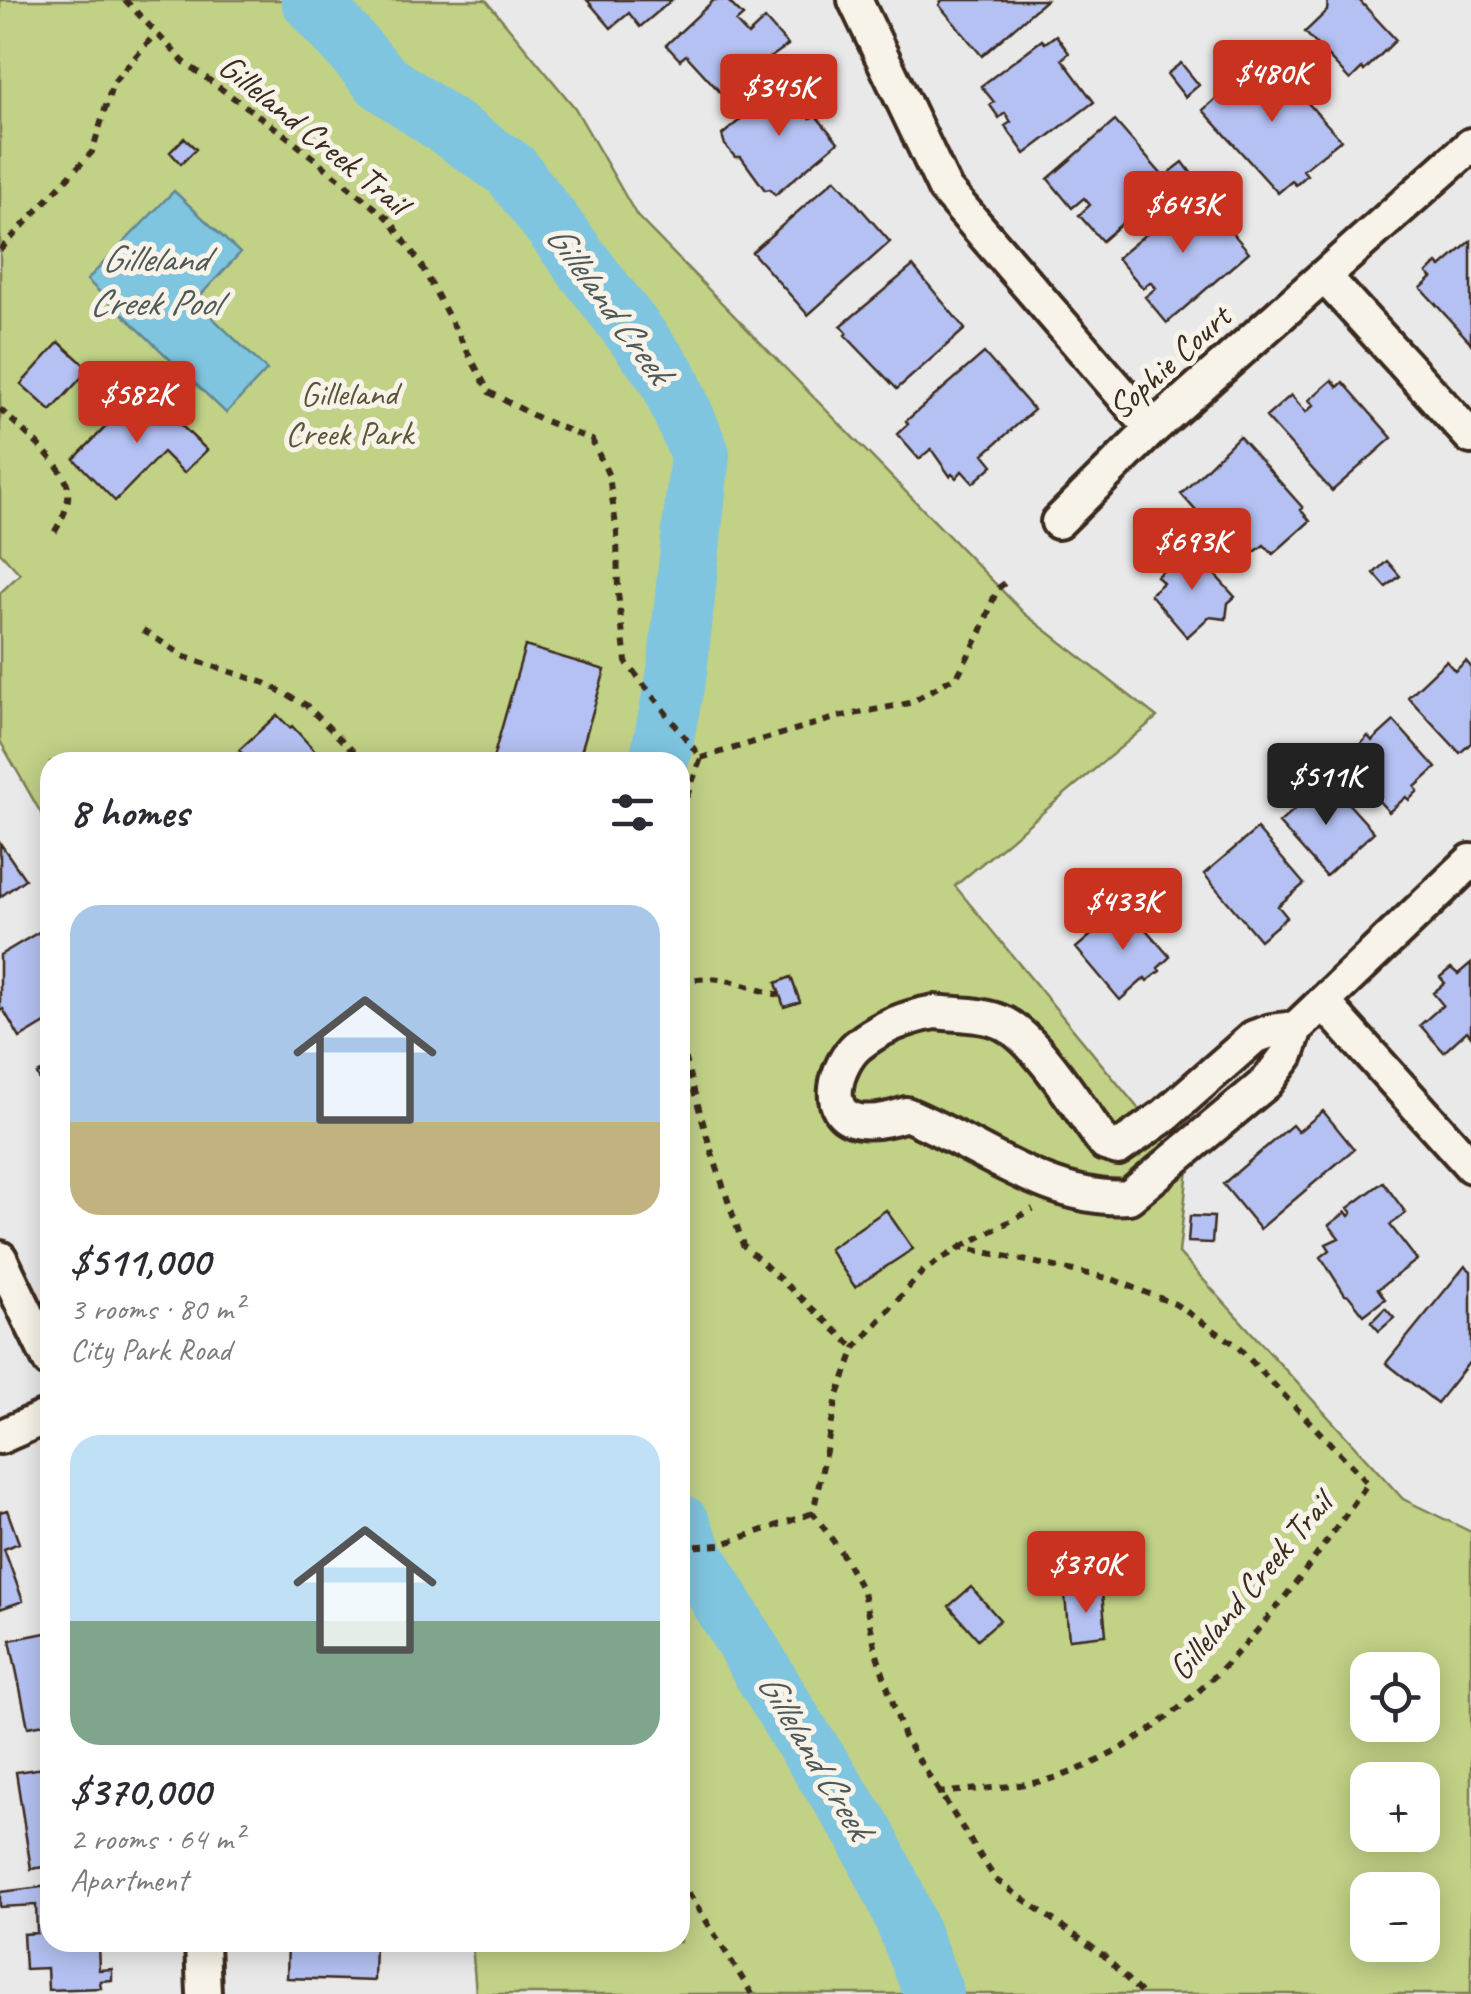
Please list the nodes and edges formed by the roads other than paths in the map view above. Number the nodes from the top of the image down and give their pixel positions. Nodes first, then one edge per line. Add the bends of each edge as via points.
1 (854, 0) edge
2 (1471, 145) edge
3 (1324, 278) junction
4 (1152, 429) junction
5 (1471, 437) edge
6 (1058, 522) dead end
7 (1471, 861) edge
8 (1324, 1003) junction
9 (1296, 1028) junction
10 (1105, 1144) junction
11 (1471, 1166) edge
12 (1054, 1185) junction
13 (0, 1258) edge
14 (40, 1340) edge
15 (40, 1419) edge
16 (0, 1437) edge
17 (202, 1952) edge
18 (204, 1994) edge

1 - 4 street via 945,190
2 - 3 street, Sophie Court
3 - 4 street, Sophie Court
3 - 5 street
4 - 6 street, Sophie Court
7 - 8 street
8 - 9 street
8 - 11 street
9 - 10 street via 1254,1037 1140,1135 1118,1148
9 - 12 street via 1287,1055 1266,1083 1129,1197 1106,1199
10 - 12 street
10 - 12 street via 1028,1041 986,1017 935,1012 896,1021 856,1047 842,1065 836,1100 857,1121 906,1114
13 - 14 street
15 - 16 street
17 - 18 street

